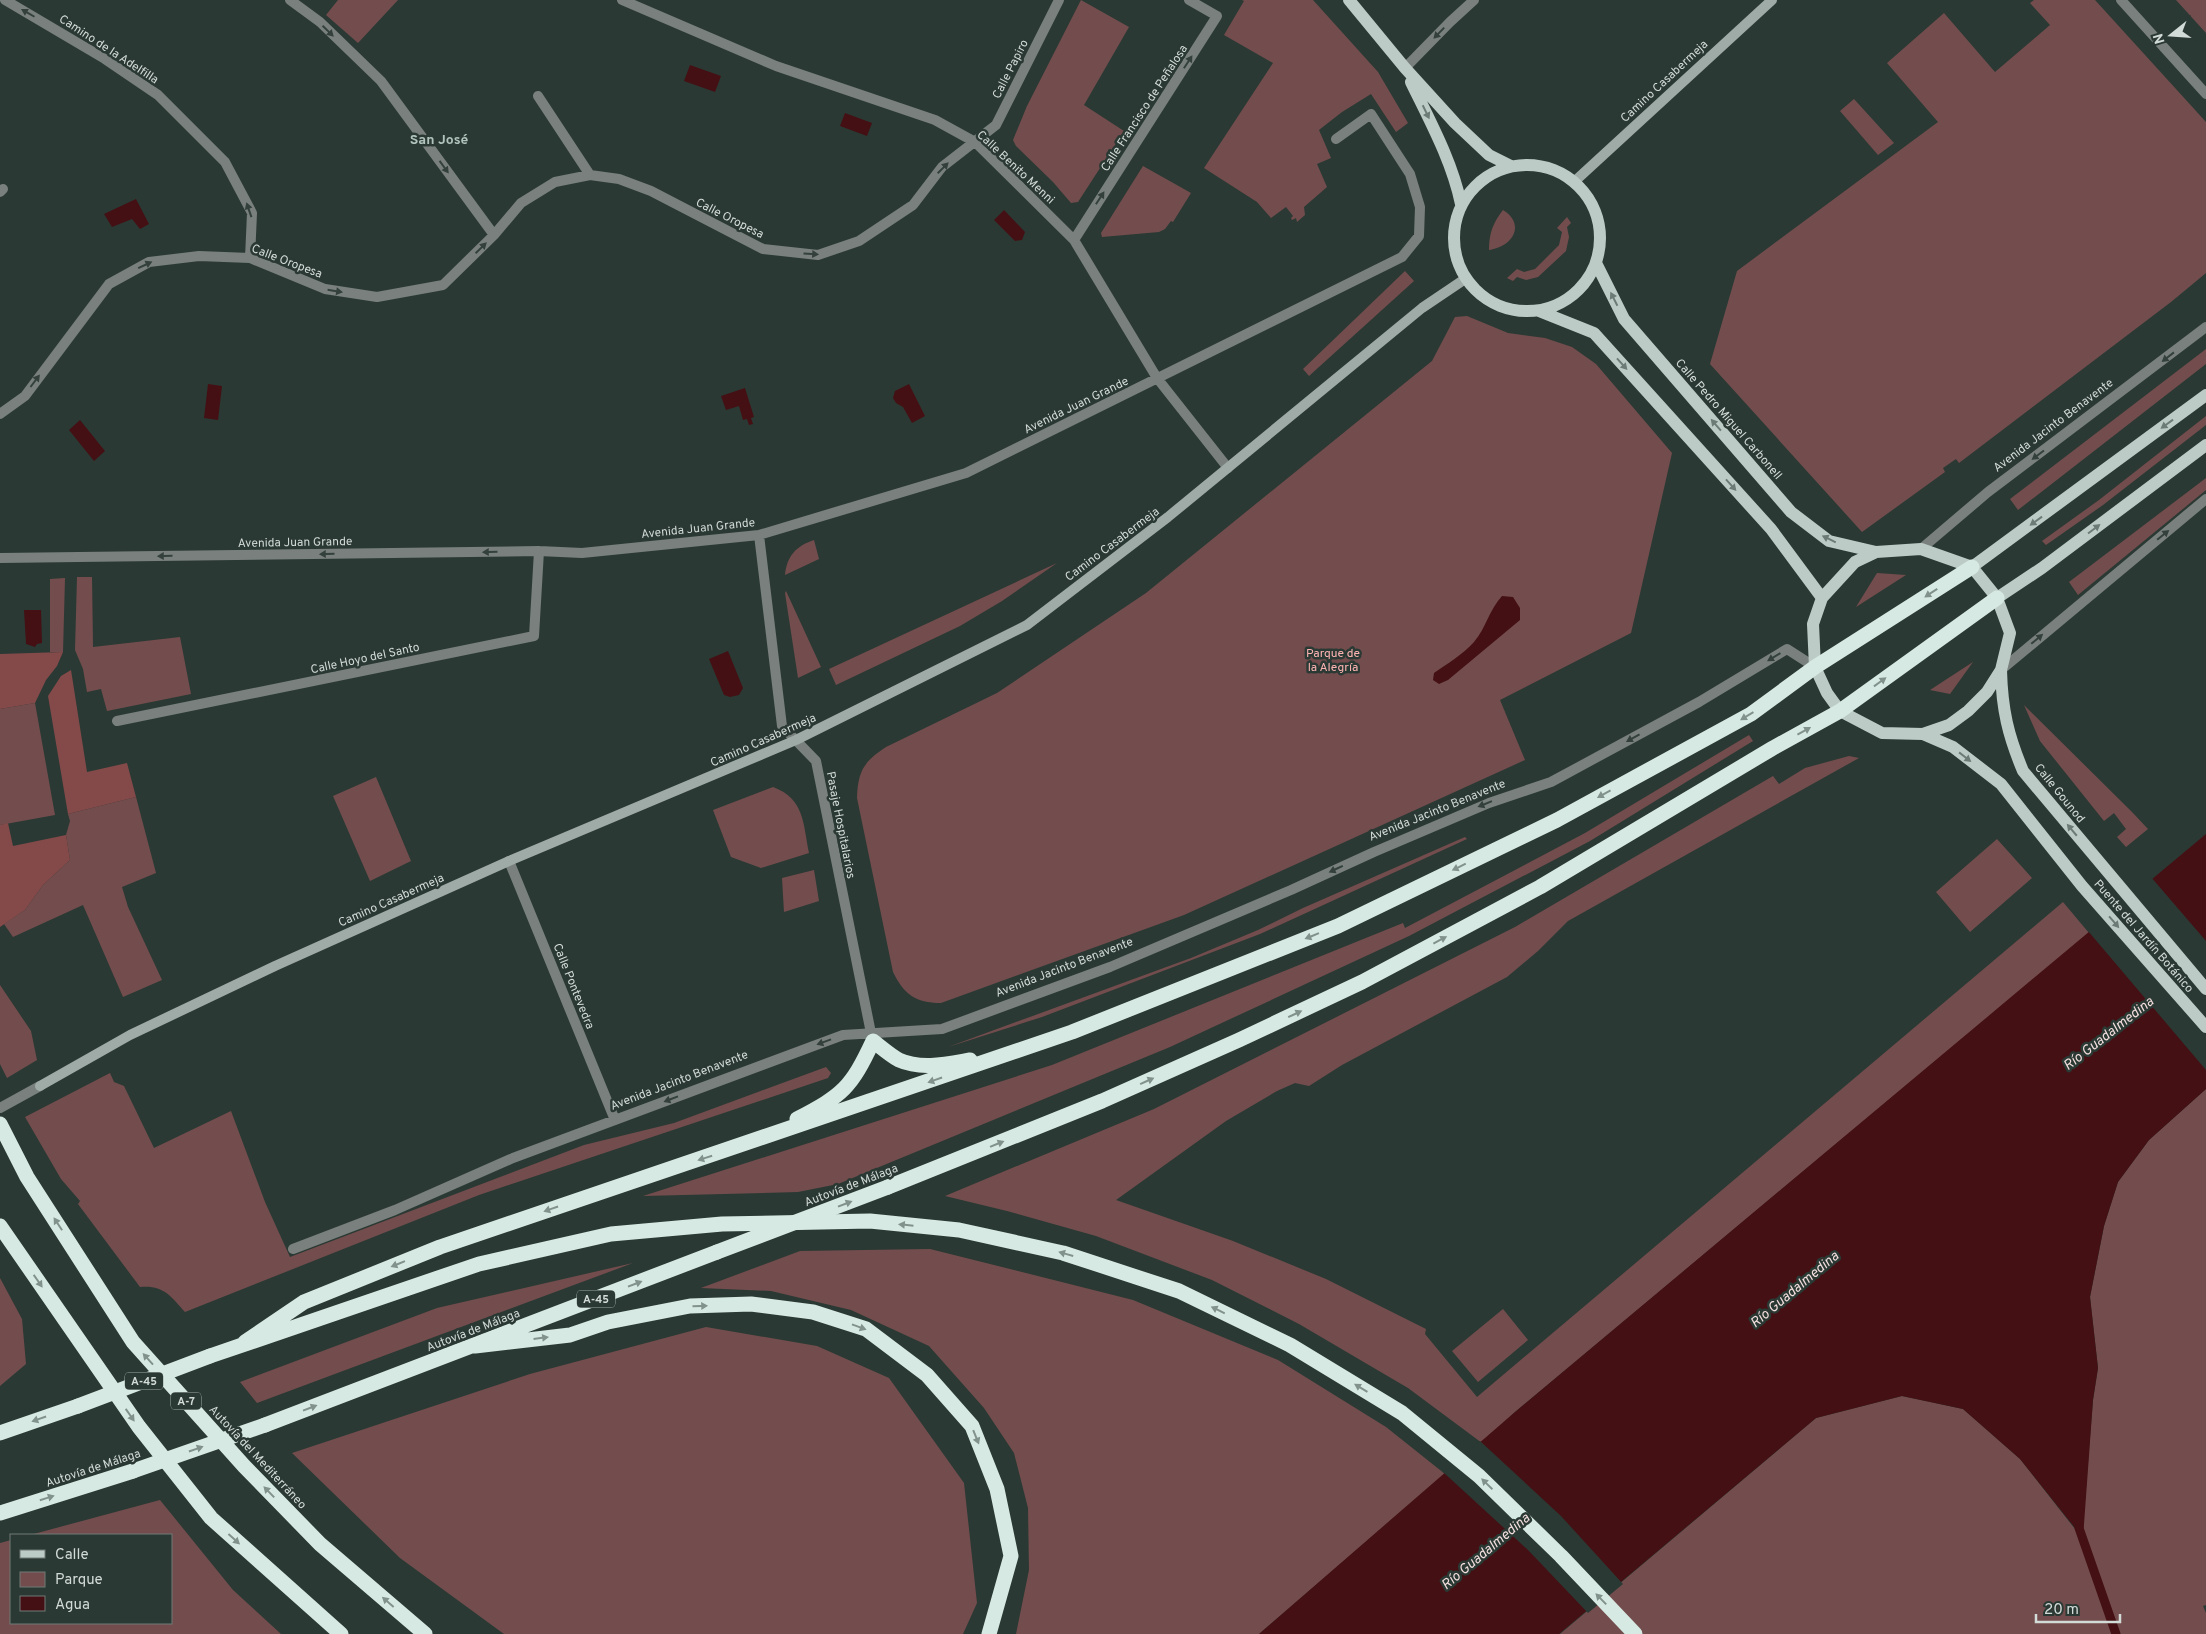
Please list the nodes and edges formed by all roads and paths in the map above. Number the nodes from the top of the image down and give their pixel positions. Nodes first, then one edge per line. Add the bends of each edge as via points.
1 (5, 0) edge
2 (290, 0) edge
3 (622, 0) edge
4 (1059, 0) edge
5 (1189, 0) edge
6 (1349, 0) edge
7 (1474, 0) edge
8 (1772, 0) edge
9 (2121, 0) edge
10 (1404, 68) junction
11 (2206, 94) edge
12 (538, 96) dead end
13 (1336, 139) dead end
14 (974, 142) junction
15 (1511, 166) junction
16 (590, 175) junction
17 (1575, 182) junction
18 (1461, 204) junction
19 (494, 235) junction
20 (1074, 240) junction
21 (250, 258) junction
22 (1596, 263) junction
23 (1465, 279) junction
24 (1539, 311) junction
25 (2206, 327) edge
26 (1157, 378) junction
27 (2206, 395) edge
28 (0, 414) edge
29 (2206, 445) edge
30 (1228, 468) junction
31 (2206, 499) edge
32 (760, 535) junction
33 (1921, 549) junction
34 (539, 552) junction
35 (1876, 552) junction
36 (0, 558) edge
37 (1972, 567) junction
38 (1822, 598) junction
39 (1997, 598) junction
40 (1815, 668) junction
41 (2000, 670) junction
42 (1840, 711) junction
43 (117, 721) dead end
44 (1923, 734) junction
45 (796, 740) junction
46 (509, 861) junction
47 (2103, 868) joint
48 (2206, 989) edge
49 (2206, 1027) edge
50 (872, 1037) junction
51 (1014, 1052) junction
52 (40, 1086) joint
53 (0, 1108) edge
54 (614, 1120) junction
55 (0, 1124) edge
56 (751, 1143) junction
57 (0, 1226) edge
58 (293, 1249) dead end
59 (245, 1342) junction
60 (475, 1346) junction
61 (0, 1433) edge
62 (0, 1513) edge
63 (340, 1634) edge
64 (425, 1634) edge
65 (988, 1634) edge
66 (1635, 1634) edge

21 -> 1 street, Camino de la Adelfilla via 252,213 225,162 158,95 105,59
2 -> 19 street via 320,22 381,81
3 - 14 street, Calle Benito Menni via 776,66 934,120
4 - 14 street, Calle Papiro via 996,125
20 -> 5 street, Calle Francisco de Peñalosa via 1217,16
6 - 10 main road
7 -> 10 street
8 - 17 main road, Camino Casabermeja
9 - 11 street
10 - 15 main road via 1489,155
10 -> 18 main road via 1444,153
12 - 16 street
13 - 26 street, Avenida Juan Grande via 1371,114 1410,174 1420,207 1419,236 1402,257
16 -> 14 street, Calle Oropesa via 619,179 651,191 763,250 818,255 860,241 913,205 942,167
14 - 20 street, Calle Benito Menni
15 - 17 main road via 1531,163 1560,171
15 - 18 main road via 1476,183
16 - 19 street, Calle Oropesa via 555,182 521,203
17 - 22 main road via 1594,205 1601,238
18 - 23 main road via 1453,237 1457,262
21 -> 19 street, Calle Oropesa via 326,289 377,297 443,285
20 - 26 street, Calle Benito Menni
28 -> 21 street, Calle Oropesa via 25,396 109,284 149,262 199,256
22 - 24 main road via 1577,292 1563,302
35 -> 22 main road, Calle Pedro Miguel Carbonell via 1828,541 1791,512 1624,319
23 - 24 main road via 1492,303 1517,311
23 - 30 main road, Camino Casabermeja via 1422,308
24 -> 38 main road via 1594,333 1772,529
25 -> 33 street, Avenida Jacinto Benavente via 1988,492
26 - 30 street, Calle Benito Menni
26 - 32 street, Avenida Juan Grande via 966,473
27 -> 37 main road
39 -> 29 main road
30 - 45 main road, Camino Casabermeja via 1027,625
41 -> 31 street
32 - 34 street, Avenida Juan Grande via 582,553
32 - 45 street, Pasaje Hospitalarios via 782,726
33 - 35 main road
33 - 37 main road
34 -> 36 street, Avenida Juan Grande
34 - 43 street, Calle Hoyo del Santo via 534,636
35 - 38 main road via 1855,562
37 - 39 main road
37 -> 40 highway
38 - 40 main road via 1813,624
39 - 41 main road via 2010,633
42 -> 39 highway
40 - 42 main road via 1826,693
40 -> 50 street, Avenida Jacinto Benavente via 1787,649 1699,702 1550,782 1489,803 1110,967 942,1028
40 -> 51 highway via 1751,714 1590,802 1338,926
41 - 44 main road via 1987,692 1968,712 1949,725
47 -> 41 main road, Calle Gounod via 2023,771 2009,737
42 - 44 main road via 1882,733
60 -> 42 highway, Autovía de Málaga / A-45, bridge via 952,1162 1102,1101 1239,1040 1362,982 1540,887
44 -> 49 main road, Puente del Jardín Botánico via 1953,747 2001,784 2082,886
45 - 46 main road, Camino Casabermeja
45 - 50 street, Pasaje Hospitalarios via 816,761
46 - 52 main road, Camino Casabermeja via 130,1035
46 - 54 street, Calle Pontevedra
47 - 48 main road, Puente del Jardín Botánico
50 - 51 highway via 899,1060 935,1066
50 -> 54 street, Avenida Jacinto Benavente via 843,1035
50 - 56 highway via 850,1083 837,1097
51 -> 56 highway
52 - 53 street, Camino Casabermeja
54 - 58 street, Avenida Jacinto Benavente
64 -> 55 highway, Autovía del Mediterráneo / A-7 via 320,1544 244,1466 133,1342 27,1176
56 -> 59 highway via 440,1247 304,1302
57 -> 63 highway via 139,1427 211,1518
59 -> 61 highway, A-45, bridge
66 -> 59 highway via 1479,1476 1402,1414 1290,1345 1179,1290 1063,1252 959,1230 870,1221 722,1224 611,1234 479,1264
62 -> 60 highway, Autovía de Málaga / A-45, bridge via 265,1425
60 -> 65 highway via 570,1335 608,1322 690,1306 751,1304 813,1312 866,1329 927,1375 972,1426 997,1489 1011,1556

